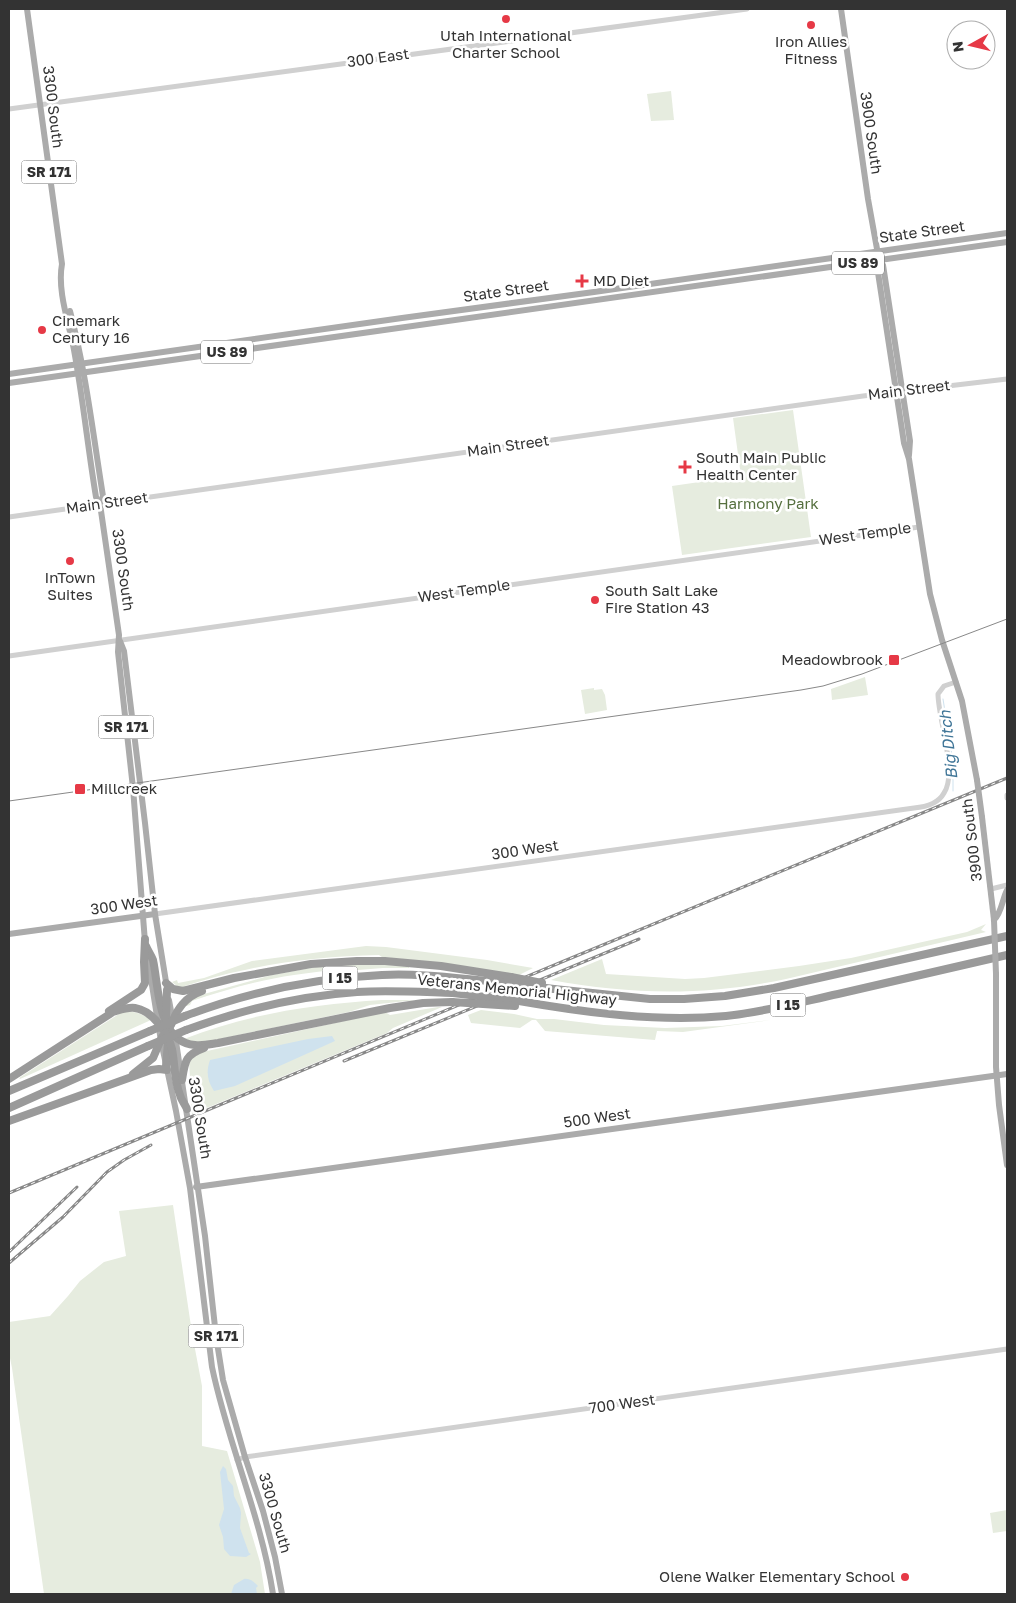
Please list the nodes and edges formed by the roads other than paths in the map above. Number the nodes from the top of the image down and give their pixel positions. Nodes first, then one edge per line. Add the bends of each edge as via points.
1 (27, 9) edge
2 (747, 9) edge
3 (841, 9) edge
4 (39, 104) junction
5 (9, 108) edge
6 (1007, 233) edge
7 (1007, 242) edge
8 (878, 251) junction
9 (879, 260) junction
10 (79, 364) junction
11 (81, 372) junction
12 (9, 374) edge
13 (1007, 379) edge
14 (9, 383) edge
15 (900, 391) junction
16 (100, 504) junction
17 (9, 517) edge
18 (919, 526) junction
19 (120, 639) junction
20 (9, 656) edge
21 (956, 682) junction
22 (135, 816) junction
23 (146, 831) junction
24 (1007, 885) edge
25 (991, 889) junction
26 (1007, 890) edge
27 (155, 914) junction
28 (143, 915) junction
29 (994, 920) junction
30 (9, 934) edge
31 (1007, 936) edge
32 (145, 943) junction
33 (1007, 955) edge
34 (266, 972) junction
35 (166, 987) junction
36 (554, 987) junction
37 (517, 1004) junction
38 (88, 1028) junction
39 (167, 1030) junction
40 (218, 1043) junction
41 (166, 1068) junction
42 (1007, 1074) edge
43 (997, 1076) junction
44 (128, 1078) junction
45 (9, 1079) edge
46 (182, 1080) junction
47 (9, 1091) edge
48 (9, 1108) edge
49 (187, 1109) junction
50 (9, 1121) edge
51 (1007, 1165) edge
52 (198, 1186) junction
53 (190, 1188) junction
54 (1007, 1349) edge
55 (245, 1457) junction
56 (237, 1460) junction
57 (273, 1594) edge
58 (282, 1594) edge

1 - 4 main road, 3300 South / SR 171
2 - 4 street, 300 East
3 - 8 main road, 3900 South
4 - 5 street, 300 East
4 - 10 main road, 3300 South / SR 171 via 61,268
6 - 8 main road, State Street / US 89
7 - 9 main road, State Street / US 89
8 - 9 main road, 3900 South
8 - 10 main road, State Street / US 89
9 - 11 main road, State Street / US 89
9 - 15 main road, 3900 South via 883,265
10 - 11 main road, 3300 South / SR 171
10 - 12 main road, State Street / US 89
11 - 14 main road, State Street / US 89
11 - 16 main road, 3300 South / SR 171 via 103,496
13 - 15 street, Main Street
15 - 16 street, Main Street
15 - 18 main road, 3900 South via 910,441 909,459
16 - 17 street, Main Street
16 - 19 main road, 3300 South / SR 171
18 - 19 street, West Temple
18 - 21 main road, 3900 South via 930,594
19 - 20 street, West Temple
19 - 22 main road, 3300 South / SR 171 via 118,652
19 - 23 main road, 3300 South / SR 171
21 - 25 main road, 3900 South, bridge via 967,721 977,780
21 - 27 street, 300 West via 944,686 938,697 947,754 945,792 939,800 921,808
22 - 23 main road
22 - 28 main road, 3300 South / SR 171
23 - 27 main road, 3300 South / SR 171
24 - 25 street
25 - 29 main road, 3900 South
26 - 29 main road
27 - 28 main road, 300 West
27 - 35 main road, 3300 South / SR 171
28 - 30 main road, 300 West
28 - 32 main road, 3300 South / SR 171
29 - 43 main road, 3900 South, bridge
31 - 36 highway, Veterans Memorial Highway / I 15 via 725,996 650,999
32 - 38 highway via 145,983 141,990
32 - 39 highway via 152,958
33 - 37 highway, Veterans Memorial Highway / I 15 via 728,1016 654,1017
34 - 35 highway via 183,991
34 - 36 highway, bridge via 325,962 385,961 441,966
34 - 39 highway via 192,995 182,1004
35 - 39 highway
36 - 47 highway, Veterans Memorial Highway / I 15, bridge via 384,975 343,978 260,992 185,1016
37 - 40 highway, bridge via 424,1003
37 - 48 highway, Veterans Memorial Highway / I 15, bridge via 453,993 384,991 305,998 255,1008 186,1030
38 - 39 highway via 112,1012 136,1008
38 - 45 highway
39 - 40 highway via 195,1046
39 - 41 highway
39 - 44 highway via 151,1060
39 - 46 main road, 3300 South / SR 171
39 - 49 highway via 179,1094
40 - 46 highway via 188,1056
41 - 44 highway
41 - 53 main road, 3300 South / SR 171
42 - 43 main road, 500 West
43 - 51 main road, 3900 South
43 - 52 main road, 500 West
44 - 50 highway
46 - 49 main road, 3300 South / SR 171
49 - 52 main road, 3300 South / SR 171
52 - 53 main road, 500 West
52 - 55 main road, 3300 South / SR 171 via 221,1366
53 - 56 main road, 3300 South / SR 171 via 212,1367
54 - 55 street, 700 West
55 - 56 street, 700 West
55 - 58 main road, 3300 South / SR 171 via 260,1500
56 - 57 main road, 3300 South / SR 171 via 255,1513

